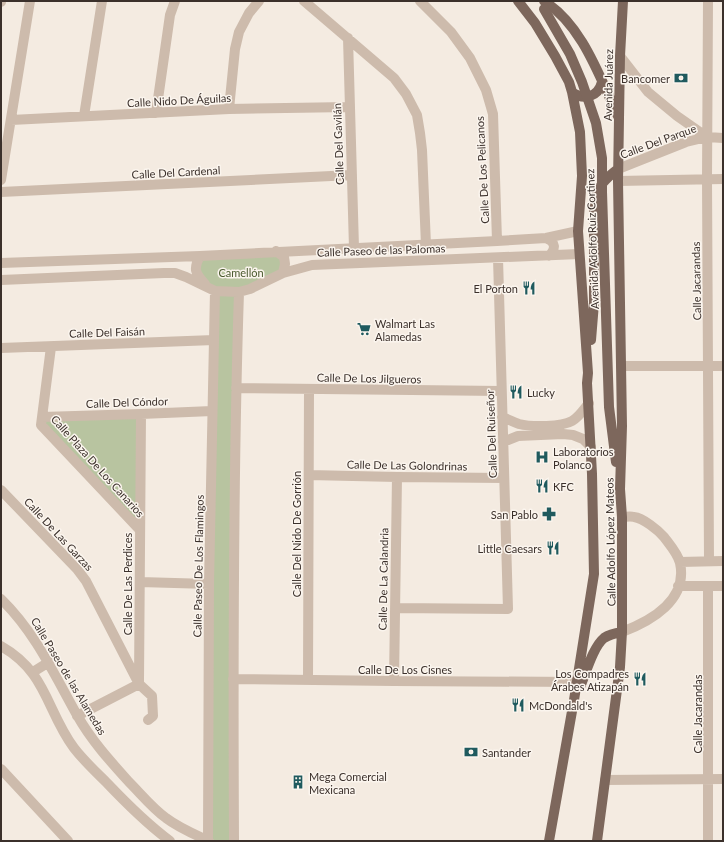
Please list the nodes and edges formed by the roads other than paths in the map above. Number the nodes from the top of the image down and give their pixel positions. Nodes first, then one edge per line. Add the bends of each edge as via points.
1 (30, 1) edge
2 (102, 1) edge
3 (175, 1) edge
4 (259, 1) edge
5 (304, 1) edge
6 (420, 1) edge
7 (518, 1) edge
8 (623, 1) edge
9 (708, 1) edge
10 (542, 4) edge
11 (348, 38) junction
12 (620, 56) junction
13 (602, 82) junction
14 (572, 92) junction
15 (349, 107) junction
16 (229, 109) junction
17 (156, 113) junction
18 (84, 116) junction
19 (11, 120) junction
20 (619, 120) junction
21 (708, 137) junction
22 (723, 138) edge
23 (618, 169) junction
24 (352, 176) junction
25 (707, 179) junction
26 (723, 179) edge
27 (1, 180) edge
28 (618, 181) junction
29 (1, 192) edge
30 (578, 231) junction
31 (546, 238) junction
32 (497, 241) junction
33 (426, 245) junction
34 (354, 248) junction
35 (276, 252) junction
36 (579, 254) junction
37 (200, 256) junction
38 (549, 256) junction
39 (498, 258) junction
40 (1, 263) edge
41 (283, 272) junction
42 (1, 280) edge
43 (206, 286) junction
44 (215, 291) junction
45 (239, 292) junction
46 (214, 340) junction
47 (51, 346) junction
48 (1, 348) edge
49 (620, 366) junction
50 (709, 366) junction
51 (723, 366) edge
52 (588, 373) junction
53 (236, 388) junction
54 (309, 389) junction
55 (501, 391) junction
56 (589, 403) junction
57 (212, 411) junction
58 (141, 414) junction
59 (42, 416) junction
60 (502, 416) junction
61 (572, 421) junction
62 (573, 435) junction
63 (503, 442) junction
64 (591, 447) junction
65 (309, 475) junction
66 (397, 477) junction
67 (504, 478) junction
68 (620, 489) junction
69 (1, 490) edge
70 (622, 517) junction
71 (140, 530) junction
72 (709, 561) junction
73 (723, 561) edge
74 (680, 562) junction
75 (140, 582) junction
76 (210, 584) junction
77 (678, 586) junction
78 (708, 586) junction
79 (723, 586) edge
80 (1, 599) edge
81 (395, 608) junction
82 (622, 632) junction
83 (1, 646) edge
84 (49, 662) junction
85 (32, 672) junction
86 (233, 679) junction
87 (308, 680) junction
88 (394, 681) junction
89 (577, 682) junction
90 (139, 684) junction
91 (574, 700) junction
92 (78, 716) junction
93 (148, 720) dead end
94 (1, 769) edge
95 (709, 779) junction
96 (723, 779) edge
97 (605, 780) junction
98 (149, 826) junction
99 (68, 841) edge
100 (164, 841) edge
101 (170, 841) edge
102 (208, 841) edge
103 (234, 841) edge
104 (549, 841) edge
105 (597, 841) edge
106 (708, 841) edge

1 - 19 street
2 - 18 street
3 - 17 street via 170,15
4 - 16 street via 239,32
5 - 11 street
6 - 32 street, Calle De Los Pelicanos via 451,32 470,58 486,90 492,114
7 - 14 main road, Avenida Adolfo Ruiz Cortinez via 555,56
8 - 12 main road, Avenida Juárez
9 - 21 street, Calle Jacarandas
10 - 13 main road via 564,17 578,35
10 - 68 main road, Avenida Adolfo Ruiz Cortinez, bridge via 570,54 582,82 596,123 600,144 609,407
11 - 15 street, Calle Del Gavilán
11 - 33 street via 394,78 417,115 422,150
12 - 20 main road, Avenida Juárez
12 - 21 street, Calle Del Parque via 648,92
13 - 14 main road via 597,92 587,97
13 - 20 main road
14 - 30 main road, Avenida Adolfo Ruiz Cortinez via 580,132 582,176
15 - 16 street, Calle Nido De Águilas
15 - 24 street, Calle Del Gavilán
16 - 17 street, Calle Nido De Águilas
17 - 18 street, Calle Nido De Águilas
18 - 19 street, Calle Nido De Águilas
19 - 27 street
20 - 23 main road, Avenida Juárez
21 - 22 street, Calle Del Parque
21 - 23 street, Calle Del Parque via 670,148
21 - 25 street, Calle Jacarandas
23 - 28 main road, Calle Adolfo López Mateos
23 - 52 main road via 605,180 594,201 594,303
24 - 29 street, Calle Del Cardenal
24 - 34 street, Calle Del Gavilán
25 - 26 street
25 - 28 street
25 - 50 street, Calle Jacarandas
28 - 49 main road, Calle Adolfo López Mateos
30 - 31 street, Calle Paseo de las Palomas
30 - 36 main road, Calle Adolfo López Mateos
31 - 32 street, Calle Paseo de las Palomas
31 - 38 street via 553,242 554,246
32 - 33 street, Calle Paseo de las Palomas
33 - 34 street, Calle Paseo de las Palomas
34 - 35 street, Calle Paseo de las Palomas
35 - 37 street, Calle Paseo de las Palomas
35 - 41 street via 284,257
36 - 38 street, Calle Paseo de las Palomas
36 - 52 main road, Calle Adolfo López Mateos
37 - 40 street, Calle Paseo de las Palomas
37 - 43 street via 196,270 198,277
38 - 39 street, Calle Paseo de las Palomas
39 - 41 street, Calle Paseo de las Palomas via 312,265
39 - 55 street, Calle Del Ruiseñor
41 - 45 street, Calle Paseo de las Palomas
42 - 43 street, Calle Paseo de las Palomas via 175,273
43 - 44 street, Calle Paseo de las Palomas
44 - 45 street, Calle Paseo de las Palomas
44 - 46 street, Calle Paseo De Los Flamingos
45 - 53 street
46 - 47 street, Calle Del Faisán
46 - 57 street, Calle Paseo De Los Flamingos
47 - 48 street, Calle Del Faisán
47 - 59 street, Calle Plaza De Los Canarios
49 - 50 street
49 - 68 main road, Calle Adolfo López Mateos
50 - 51 street
50 - 72 street, Calle Jacarandas
52 - 56 main road, Calle Adolfo López Mateos
53 - 54 street, Calle De Los Jilgueros
53 - 86 street
54 - 55 street, Calle De Los Jilgueros
54 - 65 street, Calle Del Nido De Gorrión
55 - 60 street, Calle Del Ruiseñor
56 - 61 street
56 - 64 main road, Calle Adolfo López Mateos
57 - 58 street, Calle Del Cóndor
57 - 76 street, Calle Paseo De Los Flamingos
58 - 59 street, Calle Del Cóndor
58 - 71 street, Calle De Las Perdices
59 - 71 street, Calle Plaza De Los Canarios via 41,425
60 - 61 street via 526,425 562,424
60 - 63 street, Calle Del Ruiseñor
61 - 62 street
62 - 63 street via 525,435
62 - 64 street via 583,439
63 - 67 street, Calle Del Ruiseñor
64 - 89 main road, Calle Adolfo López Mateos via 594,574
65 - 66 street, Calle De Las Golondrinas
65 - 87 street, Calle Del Nido De Gorrión
66 - 67 street, Calle De Las Golondrinas
66 - 81 street, Calle De La Calandria
67 - 81 street, Calle Del Ruiseñor via 508,609
68 - 70 main road, Calle Adolfo López Mateos
69 - 90 street, Calle De Las Garzas via 86,581
70 - 74 street via 635,516 647,523 672,547
70 - 82 main road, Calle Adolfo López Mateos
71 - 75 street, Calle De Las Perdices
72 - 73 street
72 - 74 street
74 - 77 street
75 - 76 street
75 - 90 street, Calle De Las Perdices
76 - 102 street, Calle Paseo De Los Flamingos
77 - 78 street
77 - 82 street via 669,604 660,612 640,625
78 - 79 street
78 - 95 street, Calle Jacarandas
80 - 84 street, Calle Paseo de las Alamedas via 23,622
81 - 88 street, Calle De La Calandria
82 - 91 main road via 603,639
82 - 97 main road, Calle Adolfo López Mateos via 620,667
83 - 85 street via 20,659
84 - 85 street
84 - 92 street, Calle Paseo de las Alamedas
85 - 98 street via 74,747
86 - 87 street, Calle De Los Cisnes
86 - 103 street
87 - 88 street, Calle De Los Cisnes
88 - 89 street, Calle De Los Cisnes
89 - 91 main road, Calle Adolfo López Mateos
90 - 92 street
90 - 93 street, Calle De Las Garzas via 152,696 153,716
91 - 104 main road, Calle Adolfo López Mateos
92 - 102 street, Calle Paseo de las Alamedas via 105,755 150,804 180,828
94 - 99 street
95 - 96 street
95 - 97 street
95 - 106 street, Calle Jacarandas
97 - 105 main road, Calle Adolfo López Mateos
98 - 100 street
98 - 101 street

